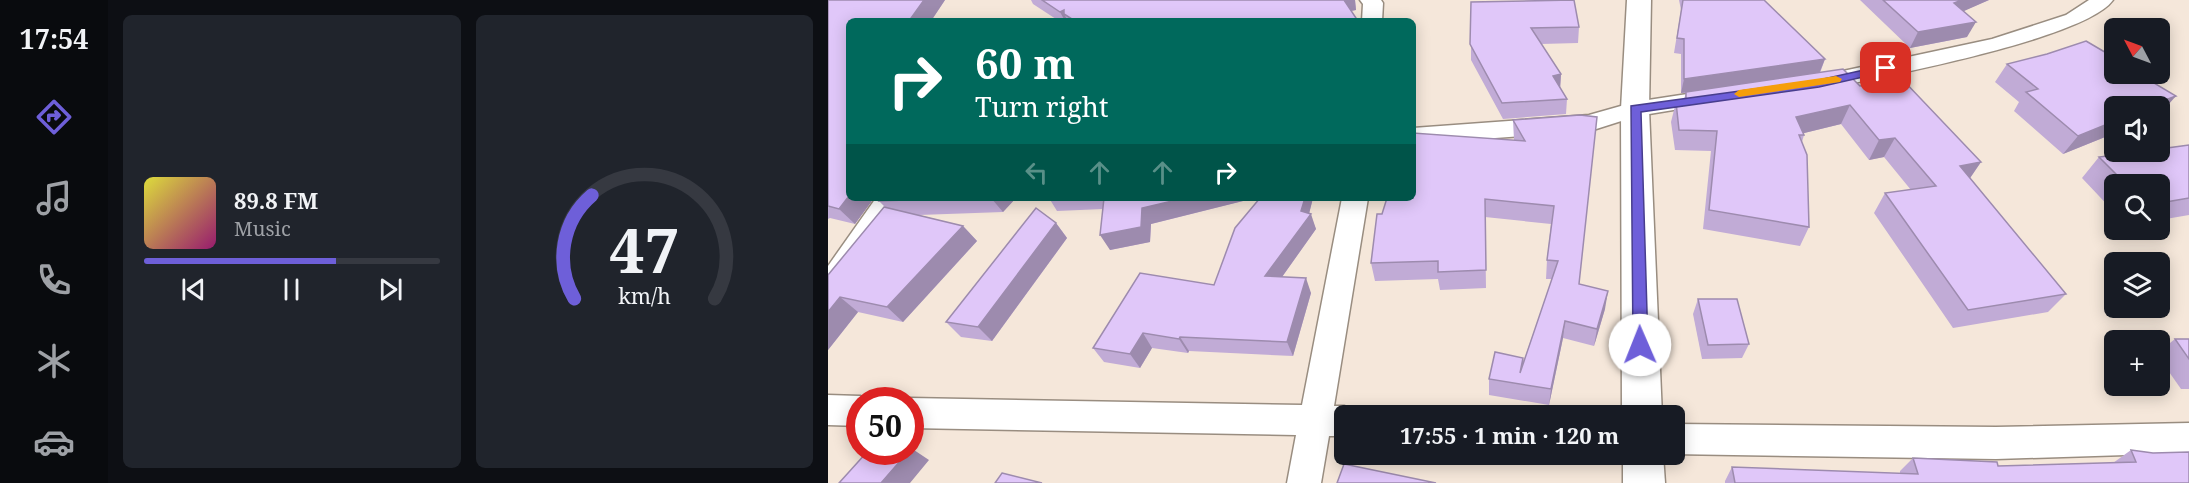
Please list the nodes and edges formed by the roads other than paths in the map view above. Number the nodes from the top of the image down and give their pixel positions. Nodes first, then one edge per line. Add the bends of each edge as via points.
1 (1370, 0) edge
2 (1640, 0) edge
3 (2103, 0) edge
4 (1372, 18) edge
5 (1796, 86) edge
6 (1739, 94) edge
7 (1635, 109) junction
8 (1416, 136) edge
9 (888, 201) edge
10 (1355, 201) edge
11 (828, 288) edge
12 (1642, 405) edge
13 (828, 410) edge
14 (846, 411) edge
15 (924, 413) edge
16 (1330, 420) edge
17 (2189, 438) edge
18 (1685, 440) edge
19 (1643, 465) edge
20 (1304, 483) edge
21 (1644, 483) edge

1 - 4 street
2 - 7 main road
3 - 5 street via 2073,20 1996,44
6 - 7 street
7 - 8 street via 1590,123
7 - 12 main road
9 - 11 street
10 - 16 street
13 - 14 street
15 - 16 street
16 - 20 street
17 - 18 street via 1996,443
19 - 21 main road

